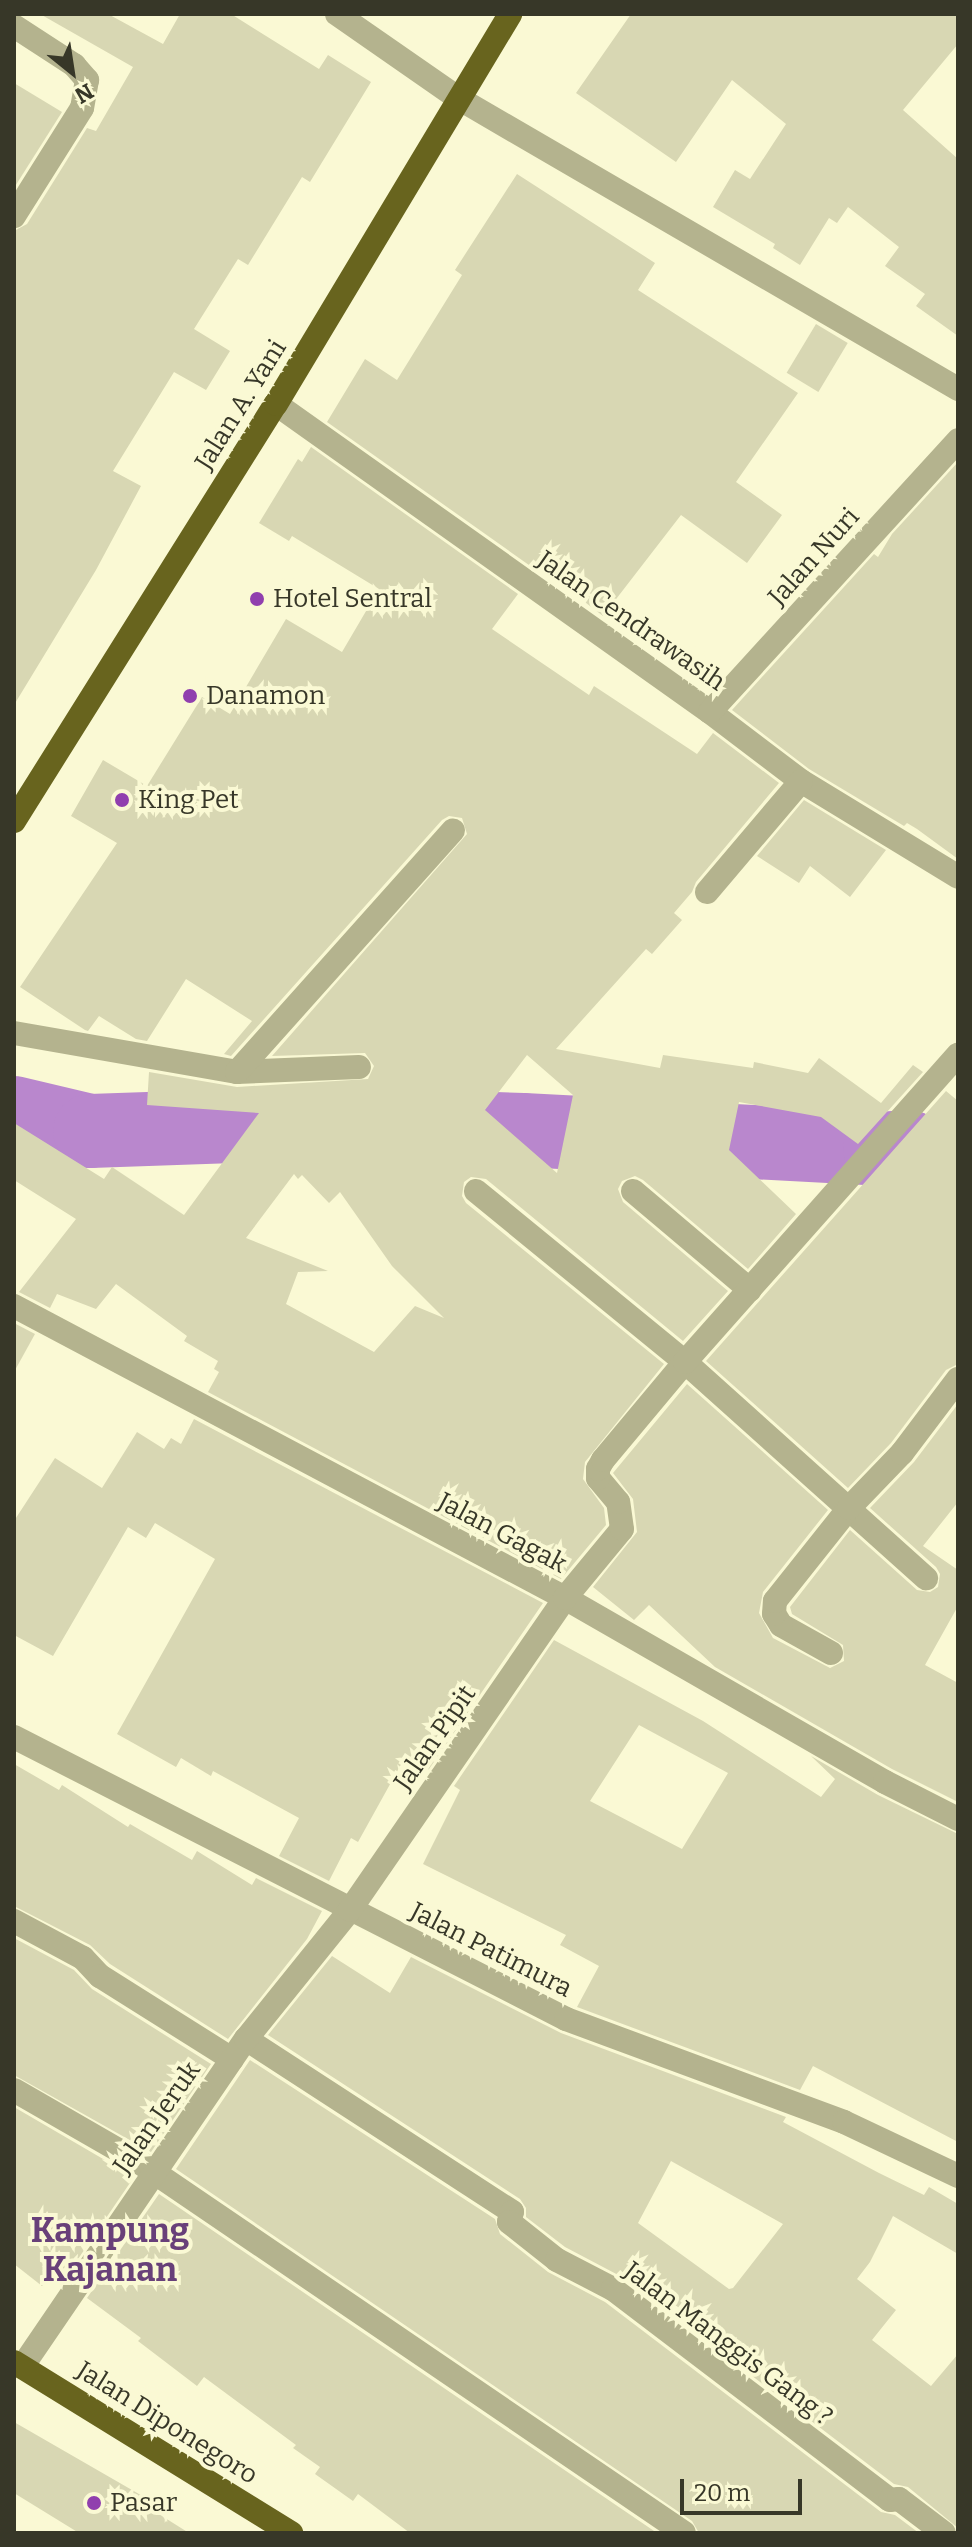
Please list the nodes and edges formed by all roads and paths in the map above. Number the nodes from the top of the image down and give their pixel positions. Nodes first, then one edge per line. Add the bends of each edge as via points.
1 (337, 14) edge
2 (510, 14) edge
3 (14, 26) edge
4 (458, 98) junction
5 (14, 216) edge
6 (958, 389) edge
7 (276, 404) junction
8 (958, 440) edge
9 (710, 712) junction
10 (801, 781) junction
11 (14, 821) edge
12 (453, 830) dead end
13 (958, 877) edge
14 (707, 892) dead end
15 (14, 1033) edge
16 (958, 1055) edge
17 (359, 1067) dead end
18 (237, 1072) junction
19 (476, 1191) dead end
20 (633, 1191) dead end
21 (750, 1290) junction
22 (14, 1306) edge
23 (685, 1362) junction
24 (958, 1379) edge
25 (849, 1508) junction
26 (926, 1578) dead end
27 (565, 1598) junction
28 (831, 1653) dead end
29 (14, 1737) edge
30 (958, 1819) edge
31 (350, 1910) junction
32 (14, 1921) edge
33 (239, 2049) junction
34 (14, 2090) edge
35 (154, 2172) junction
36 (958, 2176) edge
37 (18, 2364) edge
38 (291, 2533) edge
39 (684, 2533) edge
40 (944, 2533) edge

1 - 4 street
2 - 4 highway, Jalan A. Yani
3 - 5 street via 74,65 87,80 82,108
4 - 6 street
4 - 7 highway, Jalan A. Yani
7 - 9 street, Jalan Cendrawasih
7 - 11 highway, Jalan A. Yani
8 - 9 street, Jalan Nuri
9 - 10 street, Jalan Cendrawasih
10 - 13 street, Jalan Cendrawasih
10 - 14 street
12 - 18 street
15 - 18 street
16 - 21 street
17 - 18 street
19 - 23 street
20 - 21 street
21 - 23 street
22 - 27 street, Jalan Gagak
23 - 25 street
23 - 27 street, Jalan Pipit via 598,1469 598,1478 618,1502 622,1529
24 - 25 street via 902,1453
25 - 26 street
25 - 28 street via 775,1601 774,1614 781,1625
27 - 30 street, Jalan Gagak
27 - 31 street, Jalan Pipit
29 - 31 street, Jalan Patimura
31 - 33 street, Jalan Jeruk
31 - 36 street, Jalan Patimura via 566,2019 844,2122
32 - 33 street via 83,1958 100,1976
33 - 35 street, Jalan Jeruk
33 - 40 street, Jalan Manggis Gang ? via 512,2212 509,2222 557,2260 613,2289 890,2500 899,2499
34 - 35 street
35 - 37 street, Jalan Jeruk
35 - 39 street
37 - 38 highway, Jalan Diponegoro

